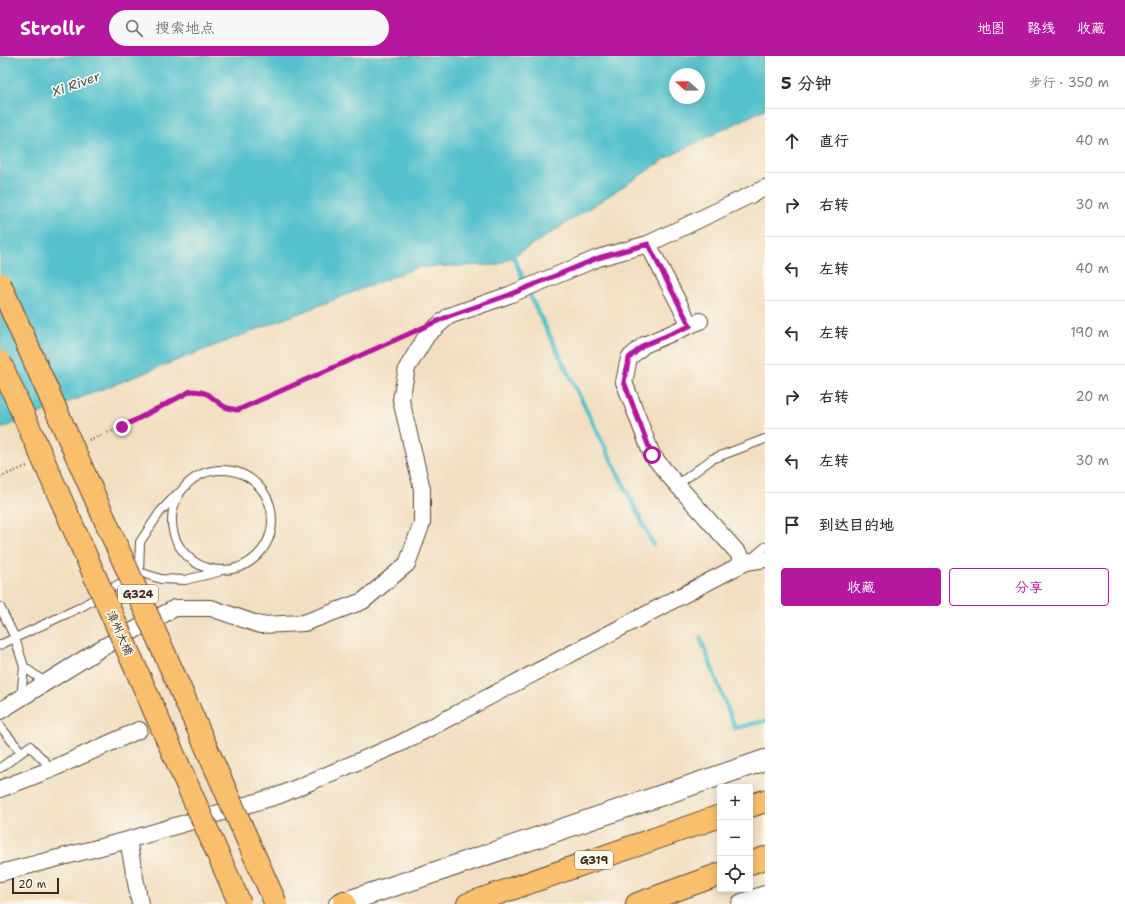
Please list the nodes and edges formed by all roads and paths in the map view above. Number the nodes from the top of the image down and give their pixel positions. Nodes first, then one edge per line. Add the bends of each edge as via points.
1 (765, 188) edge
2 (648, 244) junction
3 (0, 284) edge
4 (413, 332) dead end
5 (0, 362) edge
6 (765, 439) edge
7 (86, 442) dead end
8 (29, 466) dead end
9 (0, 477) edge
10 (677, 485) junction
11 (184, 487) junction
12 (765, 547) edge
13 (765, 559) edge
14 (746, 562) junction
15 (222, 571) junction
16 (139, 572) junction
17 (0, 606) edge
18 (15, 638) junction
19 (0, 645) edge
20 (24, 667) junction
21 (46, 683) junction
22 (22, 698) junction
23 (0, 711) edge
24 (0, 726) edge
25 (139, 730) dead end
26 (22, 752) junction
27 (765, 760) edge
28 (0, 768) edge
29 (52, 769) junction
30 (0, 789) edge
31 (765, 800) edge
32 (753, 805) edge
33 (717, 817) edge
34 (128, 840) junction
35 (765, 858) edge
36 (753, 862) edge
37 (0, 873) edge
38 (717, 875) edge
39 (765, 896) edge
40 (342, 903) edge
41 (140, 904) edge
42 (240, 904) edge
43 (276, 904) edge
44 (468, 904) edge
45 (637, 904) edge
46 (742, 904) edge

1 - 2 street
2 - 10 street via 695,323 644,345 629,358 624,382 652,455
2 - 21 street via 598,258 509,295 449,316 427,335 408,368 401,400 422,489 422,522 407,564 363,602 304,623 260,625 211,608 175,608 100,649
3 - 43 highway, G324, bridge
4 - 7 path via 238,410 226,408 201,391 191,391 122,427
5 - 42 highway, 漳州大橋 / G324, bridge
6 - 10 lane via 712,459
8 - 9 path
10 - 14 street
11 - 15 lane via 175,500 172,516 173,533 180,548 191,560 205,568
11 - 15 lane via 197,476 213,470 230,470 245,475 258,485 268,499 272,515 271,532 264,548 248,563
11 - 16 lane via 160,512 140,542
12 - 14 lane
13 - 14 street
14 - 34 street via 399,744 280,795
15 - 16 lane via 185,580 161,579
16 - 18 lane via 81,607
17 - 18 lane
18 - 19 lane
18 - 20 lane
20 - 21 lane
20 - 22 lane
21 - 22 street
22 - 23 street
24 - 26 lane
25 - 29 street
26 - 28 lane
26 - 29 lane via 30,746
27 - 40 street
29 - 30 street
31 - 32 highway
33 - 44 highway, G319
34 - 37 street
34 - 41 street
35 - 36 highway
38 - 45 highway
39 - 46 street

